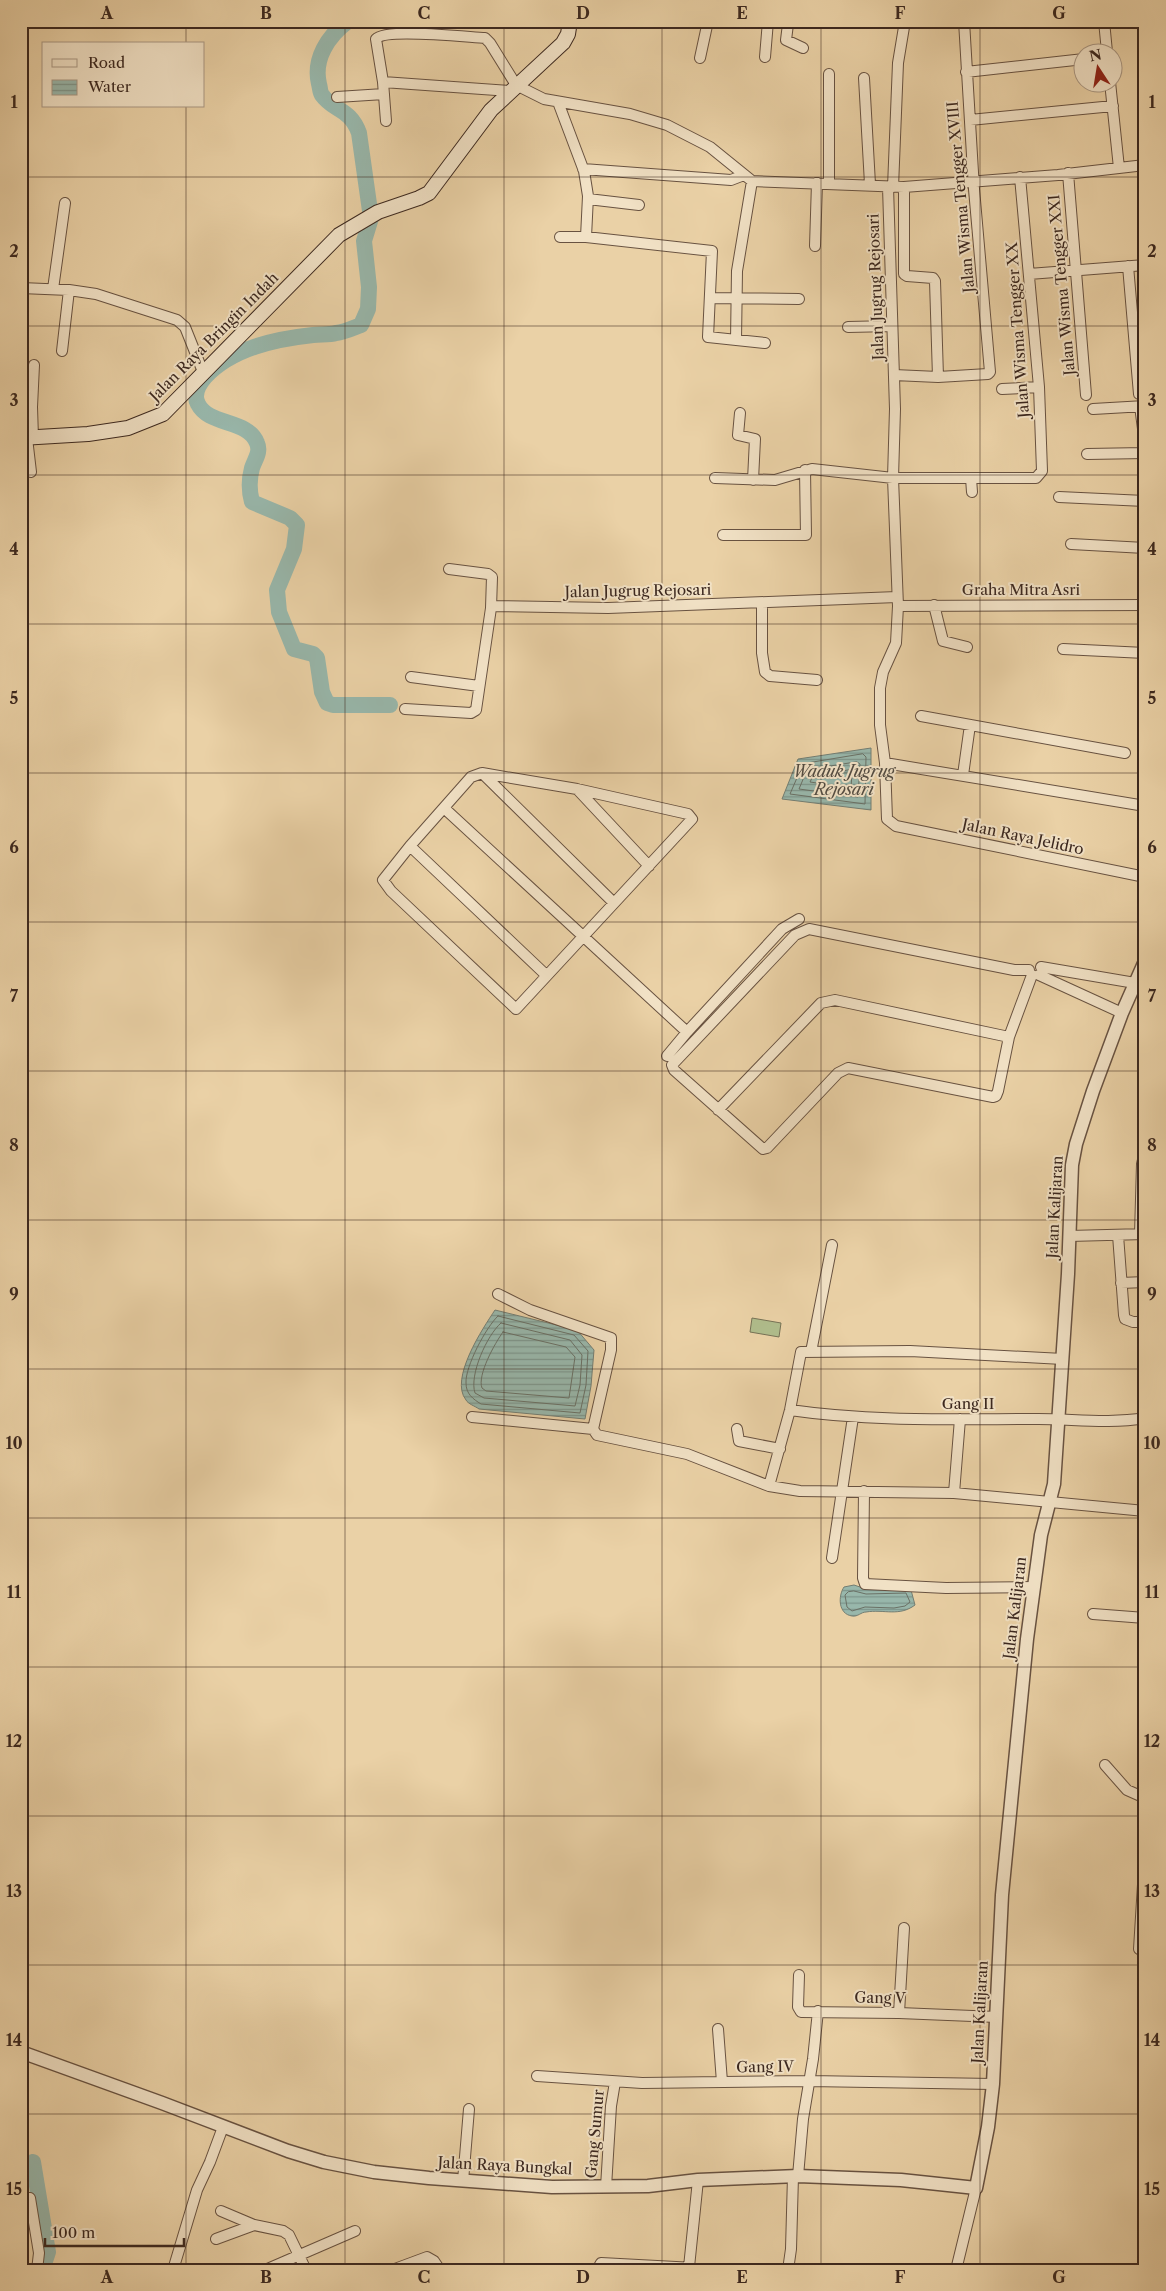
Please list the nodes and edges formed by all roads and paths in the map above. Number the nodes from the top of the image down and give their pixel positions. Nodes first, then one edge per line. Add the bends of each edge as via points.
1 (570, 21) edge
2 (708, 21) edge
3 (768, 21) edge
4 (786, 21) edge
5 (905, 21) edge
6 (964, 21) edge
7 (1104, 21) edge
8 (1106, 42) edge
9 (803, 48) dead end
10 (765, 57) dead end
11 (700, 58) dead end
12 (1074, 60) edge
13 (966, 72) junction
14 (829, 74) dead end
15 (864, 78) dead end
16 (383, 82) junction
17 (513, 88) junction
18 (1111, 92) edge
19 (384, 94) junction
20 (338, 97) dead end
21 (558, 102) junction
22 (1113, 106) junction
23 (970, 120) junction
24 (386, 121) dead end
25 (1145, 165) edge
26 (1119, 168) junction
27 (583, 169) junction
28 (1068, 173) junction
29 (1020, 176) junction
30 (748, 178) junction
31 (973, 181) junction
32 (818, 183) junction
33 (829, 183) junction
34 (870, 184) junction
35 (890, 187) junction
36 (904, 187) junction
37 (588, 199) junction
38 (64, 203) dead end
39 (639, 205) dead end
40 (560, 237) dead end
41 (586, 237) junction
42 (815, 246) dead end
43 (1145, 265) edge
44 (1128, 266) junction
45 (1075, 270) junction
46 (1029, 274) junction
47 (21, 288) edge
48 (53, 289) junction
49 (69, 290) junction
50 (712, 298) junction
51 (735, 299) junction
52 (799, 299) dead end
53 (892, 326) junction
54 (848, 327) dead end
55 (736, 340) junction
56 (765, 343) dead end
57 (62, 350) dead end
58 (34, 365) dead end
59 (203, 372) junction
60 (894, 375) junction
61 (938, 377) junction
62 (1039, 387) junction
63 (1002, 390) dead end
64 (1139, 394) dead end
65 (1086, 395) dead end
66 (1142, 406) edge
67 (1093, 409) dead end
68 (740, 413) dead end
69 (27, 438) edge
70 (1145, 444) edge
71 (1145, 453) edge
72 (1087, 454) dead end
73 (805, 470) junction
74 (31, 472) dead end
75 (715, 478) dead end
76 (893, 478) junction
77 (971, 478) junction
78 (753, 480) junction
79 (972, 492) dead end
80 (1059, 497) dead end
81 (1145, 501) edge
82 (723, 534) dead end
83 (1070, 544) dead end
84 (1145, 548) edge
85 (448, 569) dead end
86 (897, 601) junction
87 (762, 603) junction
88 (934, 605) junction
89 (1145, 605) edge
90 (491, 606) junction
91 (966, 647) dead end
92 (1063, 649) dead end
93 (1145, 653) edge
94 (411, 677) dead end
95 (817, 680) dead end
96 (479, 686) junction
97 (405, 708) dead end
98 (921, 716) dead end
99 (970, 725) junction
100 (1125, 753) dead end
101 (885, 764) junction
102 (482, 773) junction
103 (962, 775) junction
104 (577, 789) junction
105 (1145, 806) edge
106 (444, 808) junction
107 (896, 826) joint
108 (410, 846) junction
109 (649, 866) junction
110 (1145, 877) edge
111 (614, 903) junction
112 (799, 919) dead end
113 (583, 937) junction
114 (1145, 961) edge
115 (1035, 972) junction
116 (546, 975) junction
117 (738, 976) junction
118 (1135, 983) junction
119 (748, 985) junction
120 (1122, 1012) junction
121 (687, 1032) junction
122 (1009, 1037) junction
123 (667, 1056) dead end
124 (718, 1110) junction
125 (1145, 1152) edge
126 (1143, 1192) edge
127 (1143, 1234) edge
128 (1118, 1235) junction
129 (1069, 1236) junction
130 (832, 1245) dead end
131 (1145, 1282) edge
132 (1121, 1283) junction
133 (498, 1294) dead end
134 (1141, 1322) edge
135 (811, 1352) junction
136 (1063, 1358) junction
137 (790, 1410) junction
138 (472, 1417) dead end
139 (853, 1417) junction
140 (1145, 1418) edge
141 (960, 1419) junction
142 (1058, 1419) junction
143 (593, 1429) junction
144 (737, 1429) dead end
145 (780, 1449) junction
146 (769, 1486) junction
147 (841, 1491) junction
148 (864, 1491) junction
149 (954, 1493) junction
150 (1049, 1503) junction
151 (1145, 1511) edge
152 (832, 1558) dead end
153 (1034, 1587) junction
154 (1093, 1614) dead end
155 (1145, 1618) edge
156 (1105, 1766) dead end
157 (1145, 1798) edge
158 (1145, 1852) edge
159 (904, 1928) dead end
160 (1139, 1949) dead end
161 (799, 1975) dead end
162 (818, 2011) junction
163 (899, 2013) junction
164 (997, 2017) junction
165 (718, 2029) dead end
166 (21, 2052) edge
167 (537, 2076) dead end
168 (809, 2081) junction
169 (615, 2082) junction
170 (722, 2082) junction
171 (993, 2084) junction
172 (469, 2109) dead end
173 (223, 2127) junction
174 (795, 2176) junction
175 (698, 2180) junction
176 (463, 2181) junction
177 (606, 2187) junction
178 (976, 2188) junction
179 (30, 2198) dead end
180 (221, 2210) dead end
181 (254, 2225) junction
182 (355, 2231) dead end
183 (216, 2239) dead end
184 (300, 2254) junction
185 (689, 2267) junction
186 (37, 2270) edge
187 (173, 2270) edge
188 (265, 2270) edge
189 (306, 2270) edge
190 (392, 2270) edge
191 (440, 2270) edge
192 (597, 2270) edge
193 (732, 2270) edge
194 (788, 2270) edge
195 (956, 2270) edge

1 - 17 main road, Jalan Raya Bringin Indah via 563,43
2 - 11 street
3 - 10 street
4 - 9 street via 786,40
5 - 35 street, Jalan Jugrug Rejosari via 898,63
6 - 13 street, Jalan Wisma Tengger XVIII
7 - 8 street
12 - 13 street
13 - 23 street, Jalan Wisma Tengger XVIII
14 - 33 street
15 - 34 street
16 - 17 street
16 - 17 street via 376,39 382,35 409,34 485,38
16 - 19 street
17 - 21 street
17 - 59 main road, Jalan Raya Bringin Indah via 483,119 429,193 378,212 339,234
18 - 22 street
19 - 20 street
19 - 24 street
21 - 27 street
21 - 30 street via 630,114 667,125 710,147
22 - 23 street
22 - 26 street
23 - 31 street, Jalan Wisma Tengger XVIII
25 - 26 street
26 - 28 street
27 - 30 street via 730,180
27 - 37 street
28 - 29 street
28 - 45 street, Jalan Wisma Tengger XXI
29 - 31 street
29 - 46 street, Jalan Wisma Tengger XX
30 - 32 street
30 - 51 street
31 - 36 street
31 - 61 street, Jalan Wisma Tengger XVIII via 990,370 988,374
32 - 33 street
32 - 42 street
33 - 34 street
34 - 35 street
35 - 36 street
35 - 53 street, Jalan Jugrug Rejosari
36 - 61 street via 904,274 935,281
37 - 39 street
37 - 41 street
38 - 48 street
40 - 41 street
41 - 50 street via 712,250
43 - 44 street
44 - 45 street
44 - 64 street
45 - 46 street
45 - 65 street, Jalan Wisma Tengger XXI
46 - 62 street, Jalan Wisma Tengger XX
47 - 48 street
48 - 49 street
49 - 57 street
49 - 59 street via 96,294 177,320 185,327
50 - 51 street
50 - 55 street via 708,337
51 - 52 street
51 - 55 street
53 - 54 street
53 - 60 street, Jalan Jugrug Rejosari
55 - 56 street
58 - 69 street
59 - 69 main road, Jalan Raya Bringin Indah via 170,409 128,428
60 - 61 street
60 - 76 street, Jalan Jugrug Rejosari
62 - 63 street
62 - 77 street, Jalan Wisma Tengger XX via 1042,471 1036,478
66 - 67 street
66 - 70 street
68 - 78 street via 738,436 754,438
69 - 74 street
71 - 72 street
73 - 76 street
73 - 78 street via 779,480
73 - 82 street via 806,534
75 - 78 street
76 - 77 street
76 - 86 street, Jalan Jugrug Rejosari
77 - 79 street
80 - 81 street
83 - 84 street
85 - 90 street via 491,575
86 - 87 street, Jalan Jugrug Rejosari
86 - 88 street, Graha Mitra Asri
86 - 101 street, Jalan Jugrug Rejosari via 896,643 883,672 880,688
87 - 90 street, Jalan Jugrug Rejosari via 608,608
87 - 95 street via 765,672 770,676
88 - 89 street, Graha Mitra Asri
88 - 91 street via 943,641
90 - 96 street
92 - 93 street
94 - 96 street
96 - 97 street via 476,710 470,713
98 - 99 street
99 - 100 street
99 - 103 street
101 - 103 street
101 - 107 street, Jalan Jugrug Rejosari via 887,819
102 - 104 street
102 - 106 street via 471,777
102 - 111 street
103 - 105 street
104 - 109 street
104 - 109 street via 690,815 691,822
106 - 108 street
106 - 113 street
107 - 110 street, Jalan Raya Jelidro
108 - 116 street
108 - 116 street via 384,877 384,883 391,891 516,1008
109 - 111 street
111 - 113 street
112 - 117 street via 782,929
113 - 116 street
113 - 121 street
114 - 118 street, Jalan Kalijaran
115 - 118 street
115 - 119 street via 809,929 795,935
115 - 120 street
115 - 122 street
117 - 119 street
117 - 121 street
118 - 120 street, Jalan Kalijaran
119 - 124 street via 674,1062 674,1070
120 - 129 street, Jalan Kalijaran via 1074,1153
121 - 123 street
122 - 124 street via 835,1000 826,1001
122 - 124 street via 998,1091 993,1097 848,1068 838,1073 767,1148 762,1149
125 - 126 street
126 - 127 street
127 - 128 street
128 - 129 street
128 - 132 street
129 - 136 street, Jalan Kalijaran
130 - 135 street
131 - 132 street
132 - 134 street via 1125,1318
133 - 143 street via 530,1310 611,1338
135 - 136 street via 910,1351
135 - 137 street via 801,1352
136 - 142 street, Jalan Kalijaran
137 - 139 street, Gang II
137 - 145 street
138 - 143 street
139 - 141 street, Gang II
139 - 147 street
140 - 142 street, Gang II via 1102,1422
141 - 142 street, Gang II
141 - 149 street
142 - 150 street, Jalan Kalijaran via 1054,1484
143 - 146 street via 597,1435 687,1454
144 - 145 street via 739,1441
145 - 146 street
146 - 147 street via 800,1491
147 - 148 street
147 - 152 street
148 - 149 street
148 - 153 street via 863,1578 866,1584 946,1588
149 - 150 street
150 - 151 street
150 - 153 street, Jalan Kalijaran
153 - 164 street, Jalan Kalijaran via 1002,1895
154 - 155 street
156 - 157 street via 1127,1790
158 - 160 street
159 - 163 street
161 - 162 street, Gang V via 799,2010
162 - 163 street, Gang V
162 - 168 street
163 - 164 street, Gang V
164 - 171 street, Jalan Kalijaran
165 - 170 street
166 - 173 street, Jalan Raya Bungkal
167 - 169 street, Gang IV
168 - 170 street, Gang IV
168 - 171 street, Gang IV
168 - 174 street
169 - 170 street, Gang IV
169 - 177 street, Gang Sumur
171 - 178 street, Jalan Kalijaran
172 - 176 street
173 - 176 street, Jalan Raya Bungkal via 324,2162 384,2173
173 - 187 street via 194,2198
174 - 175 street, Jalan Raya Bungkal
174 - 178 street, Jalan Raya Bungkal via 901,2180
174 - 194 street
175 - 177 street, Jalan Raya Bungkal
175 - 185 street
176 - 177 street, Jalan Raya Bungkal
178 - 195 street, Jalan Kalijaran
179 - 186 street via 39,2253
180 - 181 street
181 - 183 street
181 - 184 street via 283,2231
182 - 184 street
184 - 188 street
184 - 189 street
185 - 192 street via 601,2263
185 - 193 street
190 - 191 street via 421,2257 432,2258

